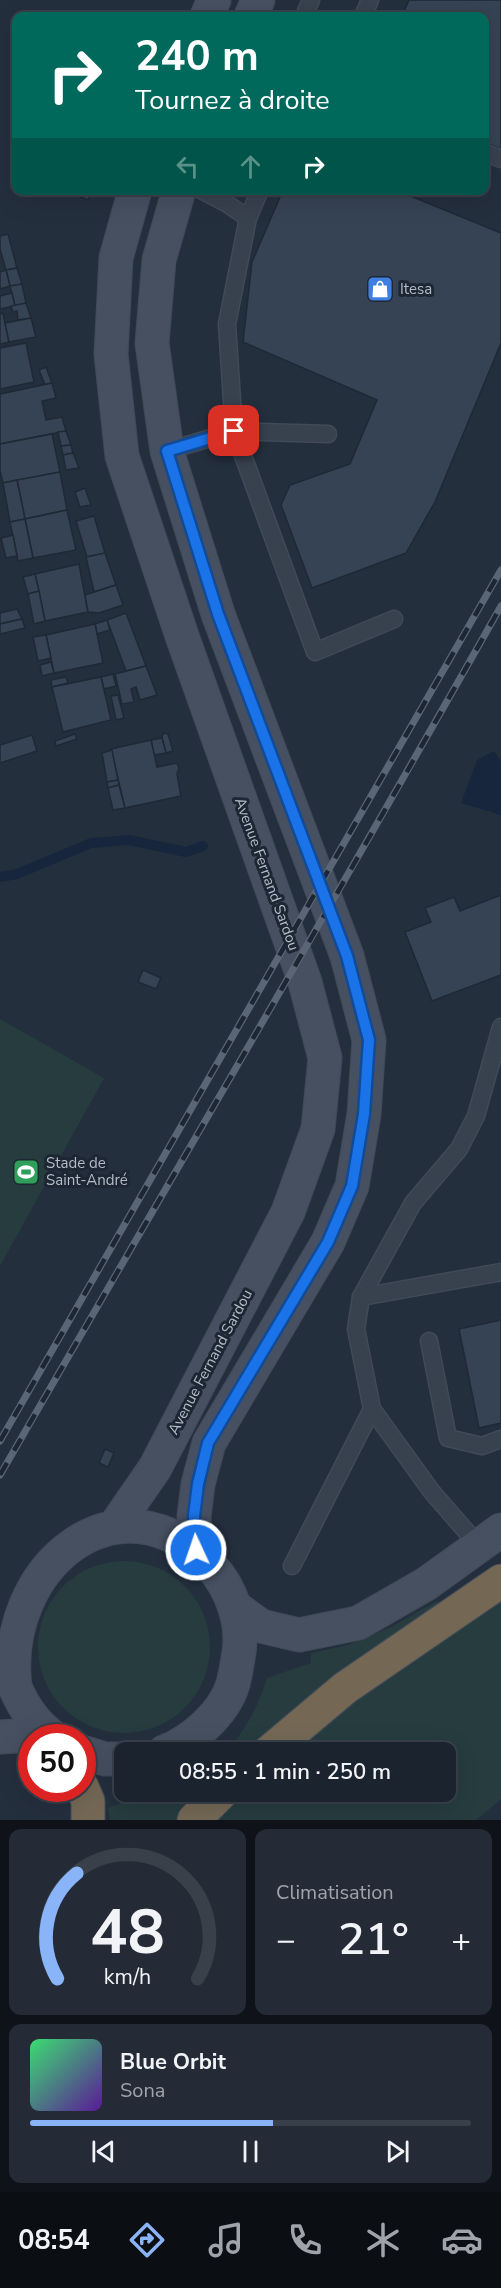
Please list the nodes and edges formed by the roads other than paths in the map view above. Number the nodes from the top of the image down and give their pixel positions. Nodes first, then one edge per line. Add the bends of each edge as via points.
1 (134, 195) edge
2 (178, 195) edge
3 (258, 195) edge
4 (228, 197) edge
5 (248, 218) junction
6 (234, 431) junction
7 (328, 434) dead end
8 (167, 451) junction
9 (394, 619) dead end
10 (501, 1027) edge
11 (501, 1272) edge
12 (361, 1298) junction
13 (429, 1341) dead end
14 (372, 1409) junction
15 (501, 1439) edge
16 (115, 1526) junction
17 (494, 1541) edge
18 (196, 1550) junction
19 (292, 1566) dead end
20 (501, 1581) edge
21 (236, 1608) junction
22 (5, 1686) edge
23 (38, 1724) edge
24 (0, 1737) edge
25 (18, 1737) edge
26 (185, 1742) edge
27 (281, 1742) edge
28 (96, 1757) edge
29 (114, 1760) edge
30 (88, 1802) edge
31 (212, 1802) edge
32 (88, 1820) edge
33 (194, 1820) edge

1 - 16 main road, Avenue Fernand Sardou via 116,258 111,354 122,456 305,982 325,1058 318,1129 288,1212 155,1468
2 - 8 main road via 159,260 152,343
3 - 5 lane
4 - 5 lane
5 - 6 lane via 227,324
6 - 7 lane
6 - 8 lane
6 - 9 lane via 315,652
8 - 18 main road via 218,614 347,956 369,1040 364,1114 352,1186 328,1242 208,1443 194,1516
10 - 12 lane via 476,1116 459,1149 413,1203
11 - 12 lane
12 - 14 lane via 356,1329
13 - 15 lane via 448,1438 482,1446
14 - 17 lane via 432,1492
14 - 19 lane
16 - 18 main road via 143,1527 171,1535
16 - 22 main road via 83,1532 54,1547 31,1570 15,1598 6,1629
17 - 21 main road via 358,1623 299,1635 261,1626
18 - 21 main road via 220,1576
20 - 27 highway via 345,1688
21 - 26 main road via 240,1648 232,1687 212,1720
22 - 23 main road via 20,1698
24 - 25 main road
28 - 29 main road
30 - 32 highway
31 - 33 highway

